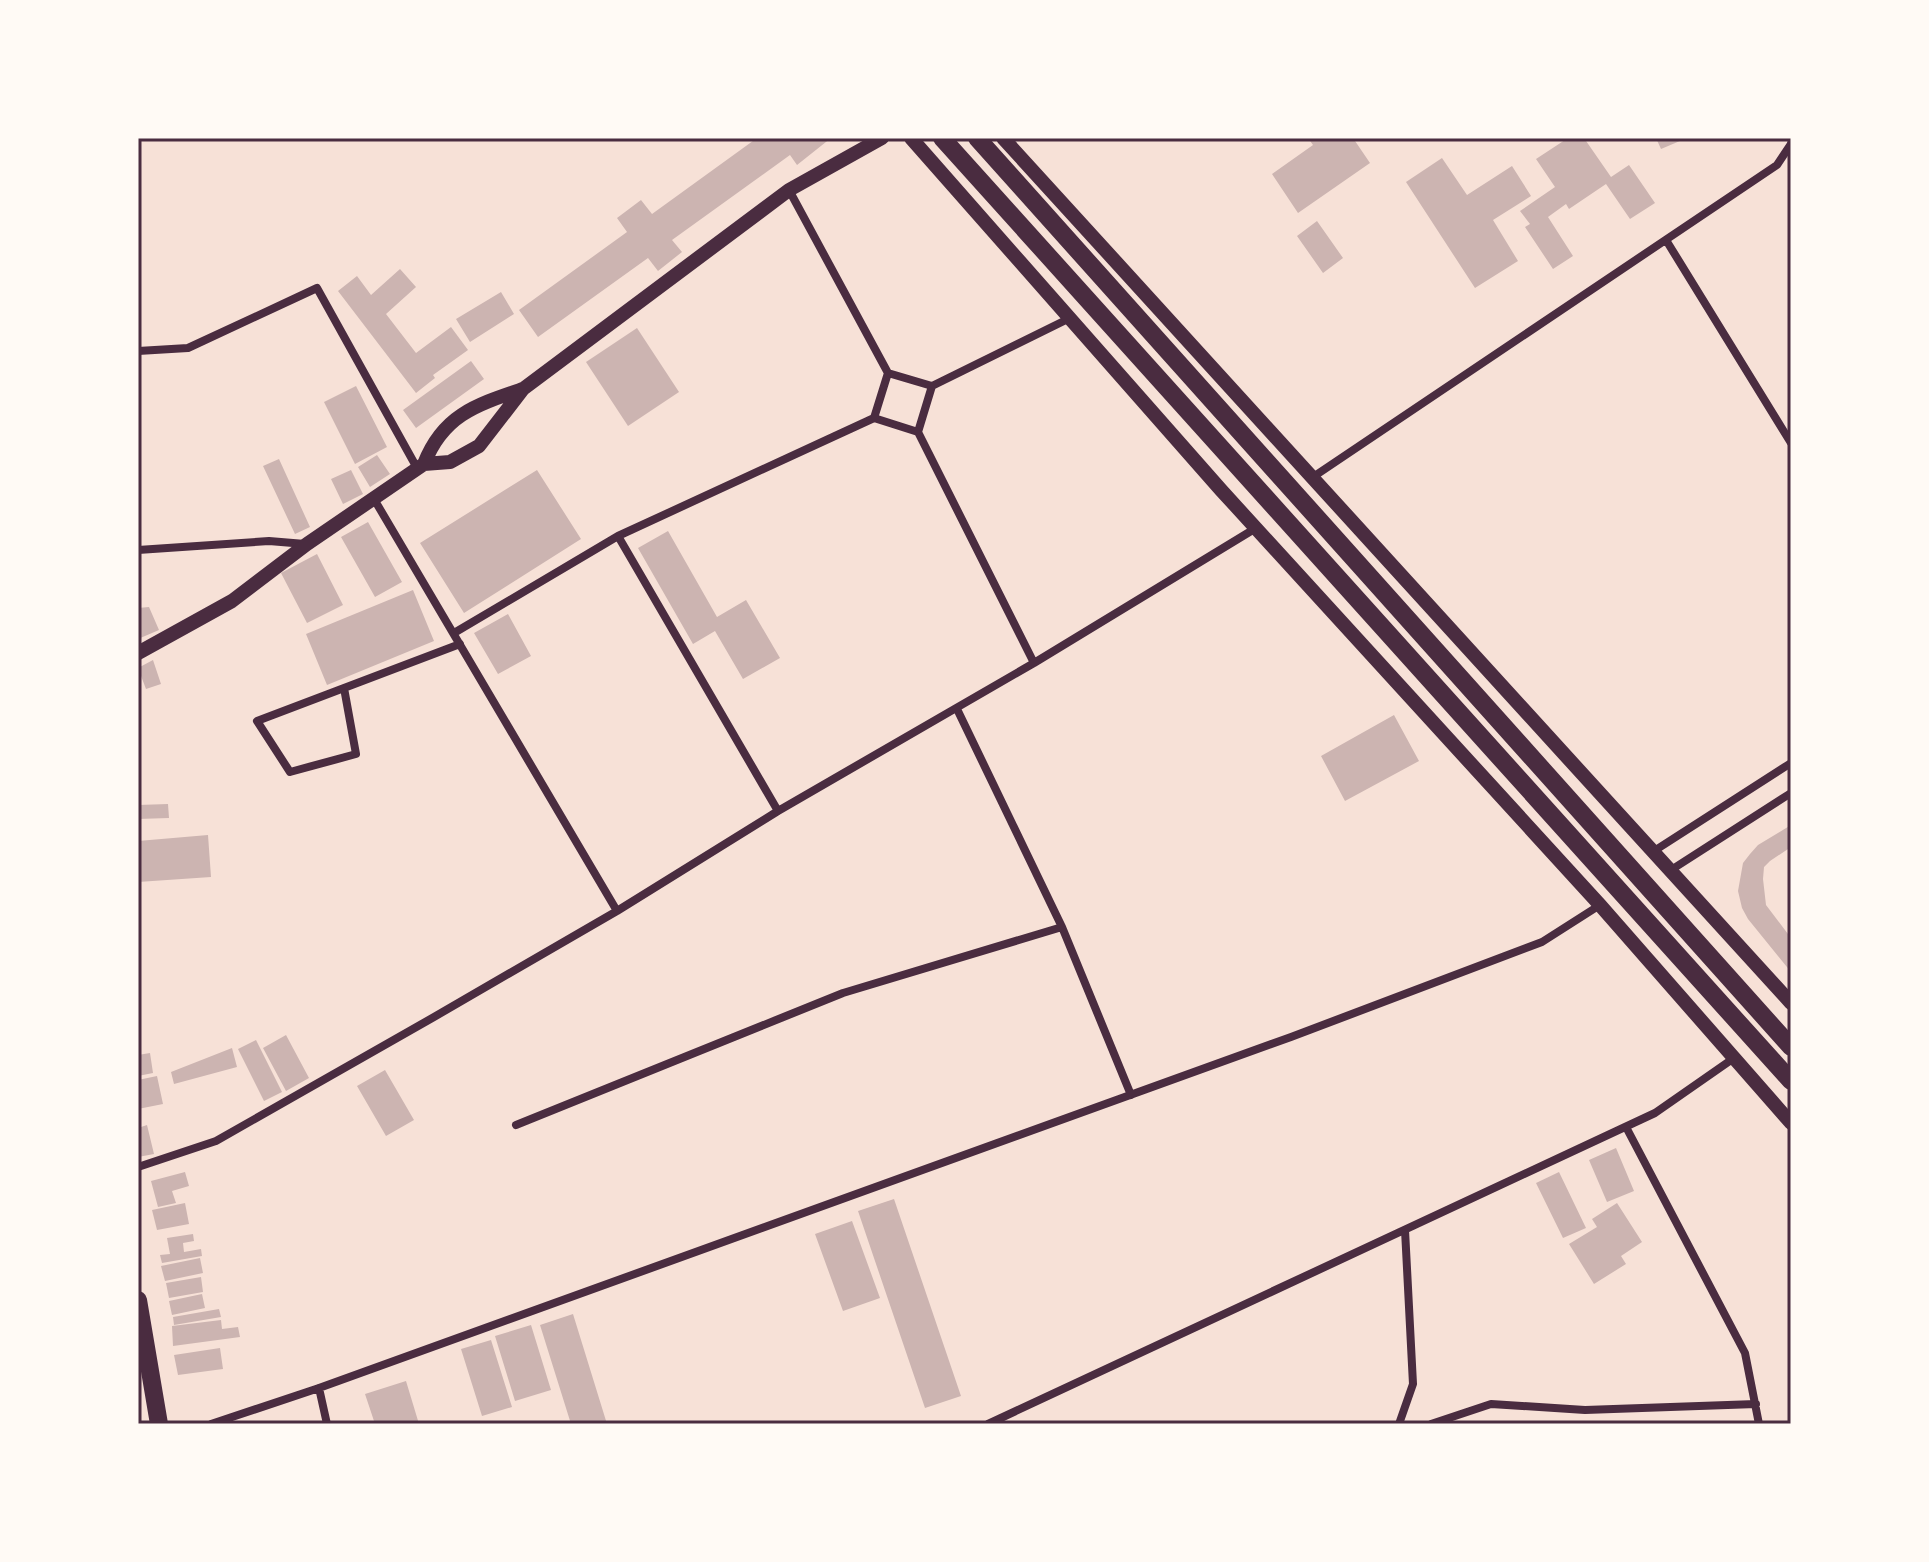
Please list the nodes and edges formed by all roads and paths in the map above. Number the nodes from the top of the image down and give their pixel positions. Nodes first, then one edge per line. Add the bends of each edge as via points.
1 (882, 138) edge
2 (911, 138) edge
3 (942, 138) edge
4 (977, 138) edge
5 (1003, 138) edge
6 (1791, 144) edge
7 (789, 190) junction
8 (1666, 240) junction
9 (1070, 318) junction
10 (138, 351) edge
11 (888, 373) junction
12 (932, 386) junction
13 (523, 389) junction
14 (874, 418) junction
15 (918, 432) junction
16 (1791, 443) edge
17 (420, 466) junction
18 (1313, 477) junction
19 (374, 499) junction
20 (1256, 528) junction
21 (618, 536) junction
22 (307, 544) junction
23 (138, 550) edge
24 (454, 633) junction
25 (460, 644) junction
26 (138, 653) edge
27 (1034, 663) junction
28 (344, 688) junction
29 (957, 709) junction
30 (1791, 763) edge
31 (1791, 793) edge
32 (778, 811) junction
33 (1654, 851) junction
34 (1671, 870) junction
35 (1600, 905) junction
36 (617, 911) junction
37 (1062, 927) junction
38 (1791, 1003) edge
39 (1791, 1047) edge
40 (1734, 1058) junction
41 (1791, 1081) edge
42 (1131, 1095) junction
43 (1791, 1123) edge
44 (516, 1125) dead end
45 (1626, 1127) junction
46 (138, 1167) edge
47 (1405, 1230) junction
48 (138, 1300) edge
49 (141, 1338) edge
50 (319, 1388) junction
51 (1756, 1404) junction
52 (159, 1424) edge
53 (211, 1424) edge
54 (327, 1424) edge
55 (988, 1424) edge
56 (1399, 1424) edge
57 (1431, 1424) edge
58 (1759, 1424) edge

1 - 7 street
2 - 9 street
3 - 41 main road
4 - 39 main road
5 - 18 street
6 - 8 street via 1777,165
7 - 11 street
7 - 13 street
8 - 16 street
8 - 18 street
9 - 12 street
9 - 20 street
10 - 17 street via 188,348 317,288
11 - 12 street
11 - 14 street
12 - 15 street
13 - 17 street via 454,418 432,442
13 - 17 street via 479,446 450,462
14 - 15 street
14 - 21 street
15 - 27 street
17 - 19 street
18 - 33 street
19 - 22 street
19 - 24 street
20 - 27 street
20 - 35 street
21 - 24 street
21 - 32 street
22 - 23 street via 269,541
22 - 26 street via 232,601
24 - 25 street
25 - 28 street
25 - 36 street
27 - 29 street
28 - 28 street via 257,721 290,772 356,754
29 - 32 street
29 - 37 street
30 - 33 street
31 - 34 street
32 - 36 street
33 - 34 street
34 - 38 street
35 - 40 street
35 - 42 street via 1542,942
36 - 46 street via 216,1141
37 - 42 street
37 - 44 street via 843,993
40 - 43 street
40 - 45 street
42 - 50 street
45 - 47 street
45 - 51 street via 1745,1353
47 - 55 street
47 - 56 street via 1413,1384
48 - 49 main road
49 - 52 main road
50 - 53 street
50 - 54 street
51 - 57 street via 1585,1410 1491,1404
51 - 58 street

